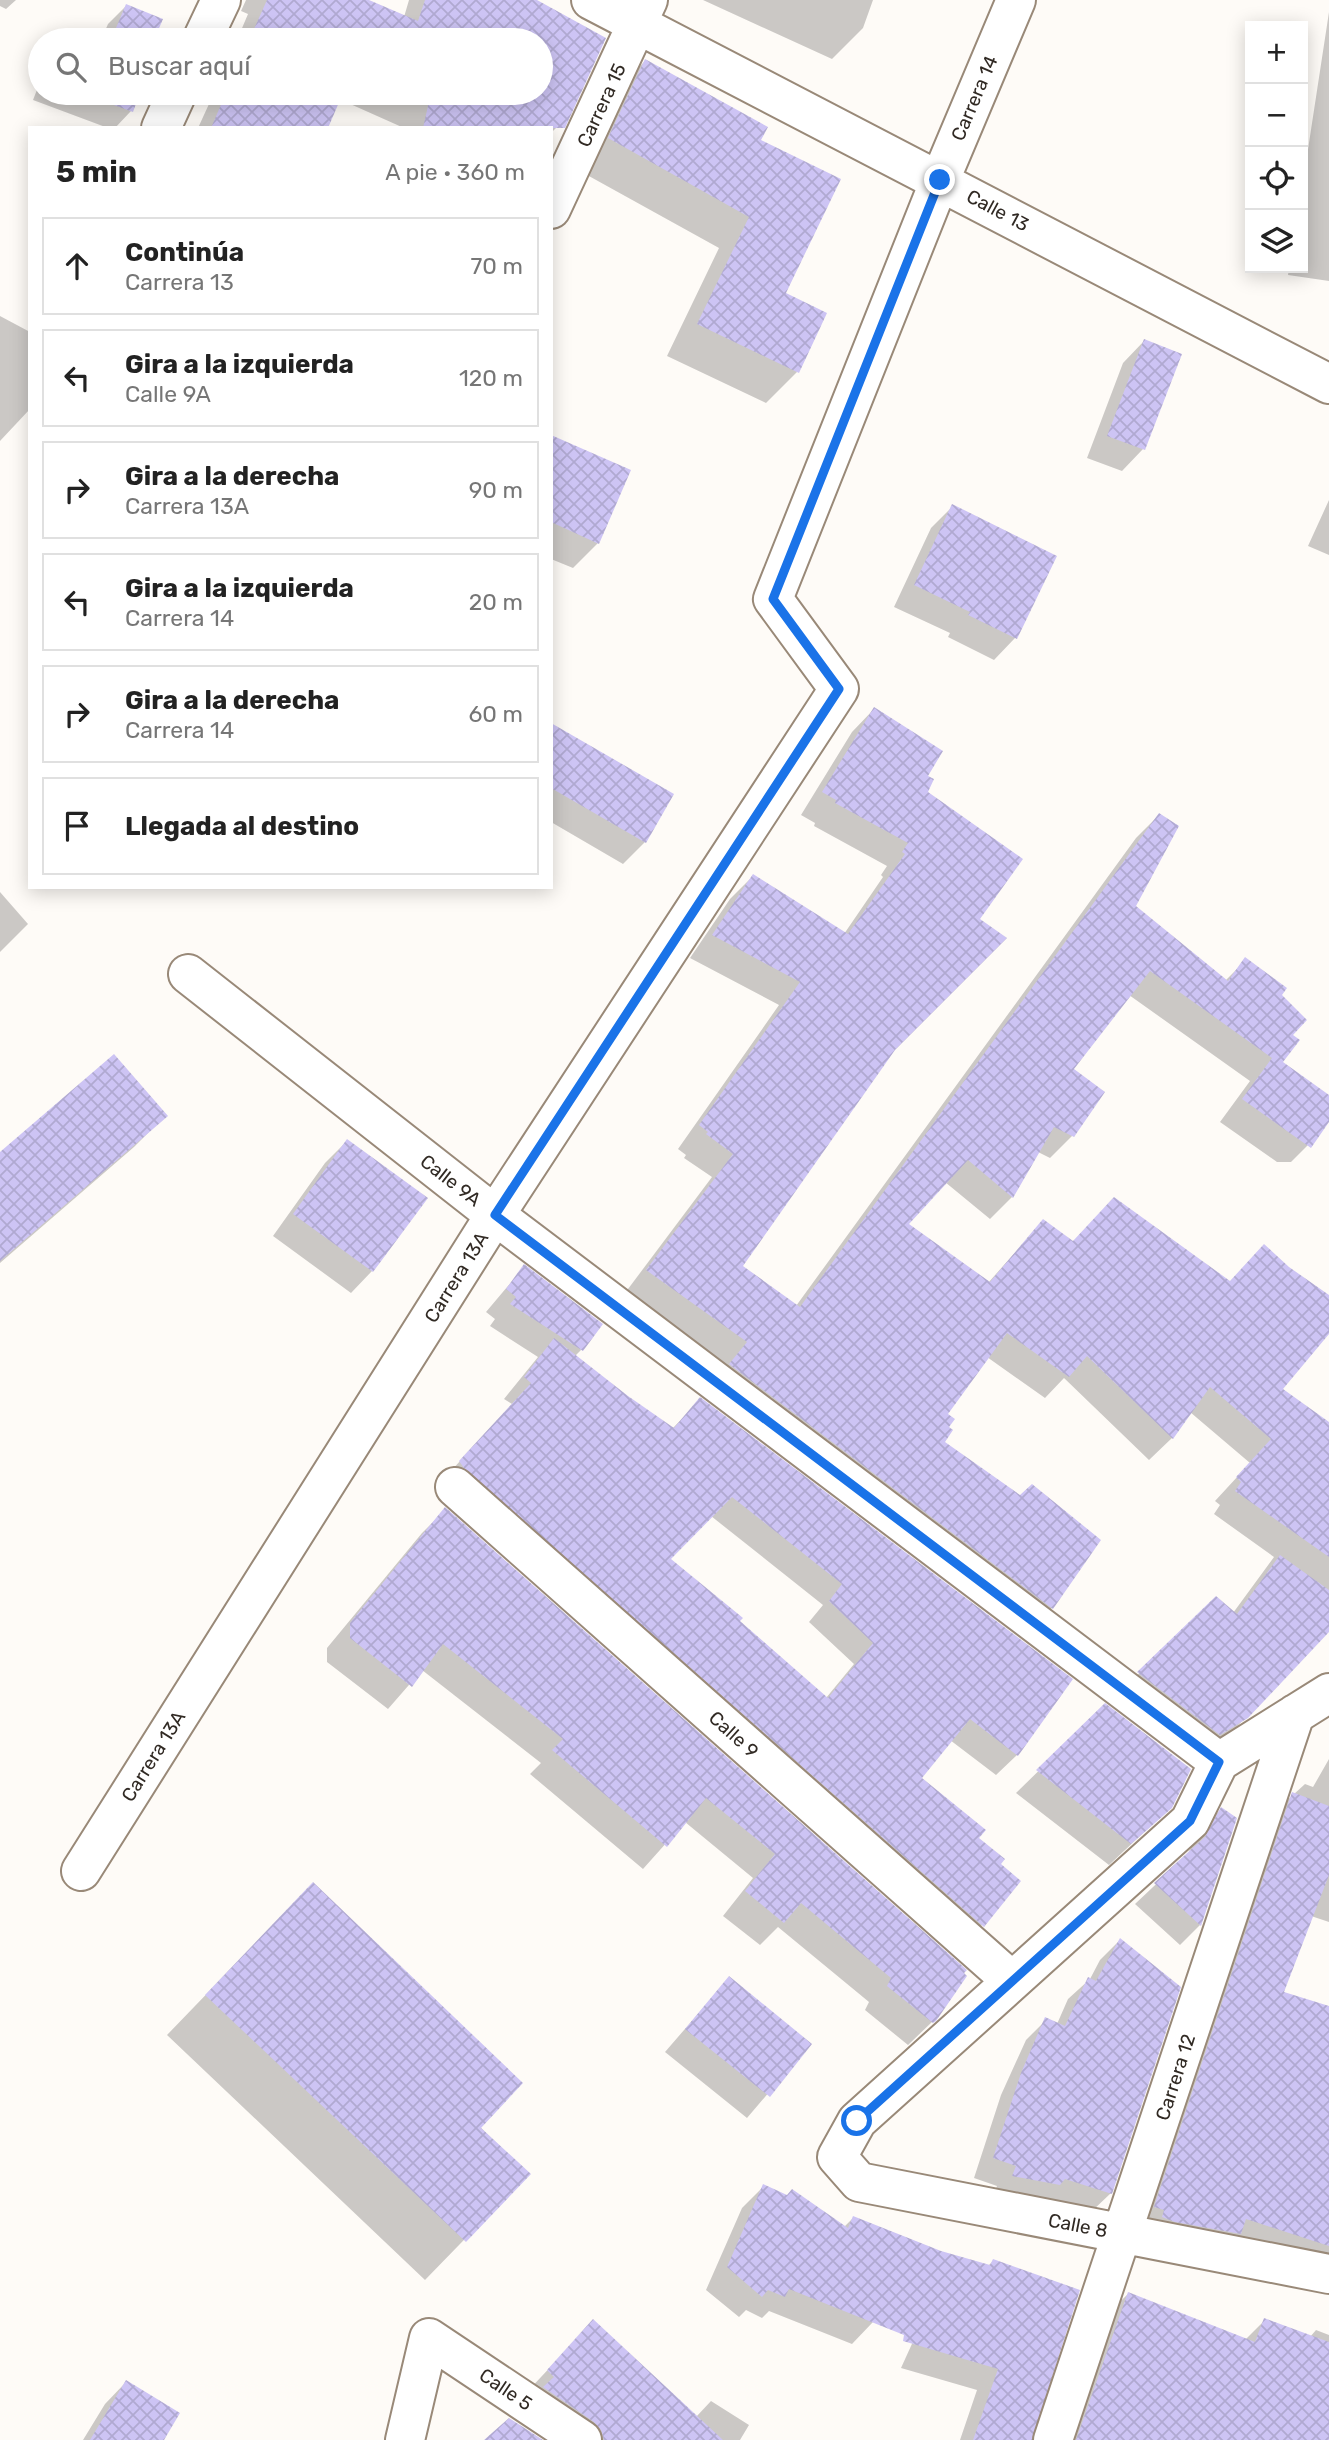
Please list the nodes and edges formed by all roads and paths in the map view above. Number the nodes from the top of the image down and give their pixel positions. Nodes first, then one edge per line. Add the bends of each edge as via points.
1 (221, 0) edge
2 (592, 0) edge
3 (1016, 0) edge
4 (644, 12) edge
5 (208, 28) edge
6 (172, 105) edge
7 (162, 126) edge
8 (940, 180) junction
9 (553, 205) edge
10 (1329, 384) edge
11 (839, 689) joint
12 (188, 974) dead end
13 (495, 1215) junction
14 (455, 1487) dead end
15 (1329, 1693) edge
16 (1295, 1714) junction
17 (1219, 1762) junction
18 (81, 1871) dead end
19 (1012, 1980) junction
20 (1124, 2234) junction
21 (1329, 2274) edge
22 (405, 2440) edge
23 (582, 2440) edge
24 (1053, 2440) edge

1 - 5 street
2 - 4 street, Calle 13
3 - 8 street, Carrera 14
4 - 8 street, Calle 13
4 - 9 street, Carrera 15
6 - 7 street
8 - 10 street, Calle 13
8 - 11 street, Carrera 14 via 773,599
11 - 13 street, Carrera 13A
12 - 13 street, Calle 9A
13 - 17 street, Calle 9A
13 - 18 street, Carrera 13A
14 - 19 street, Calle 9
15 - 16 street
16 - 17 street
16 - 20 street, Carrera 12
17 - 19 street via 1190,1821
19 - 20 street, Calle 8 via 857,2121 837,2157 859,2182
20 - 21 street, Calle 8
20 - 24 street, Carrera 12
22 - 23 street, Calle 5 via 429,2338

